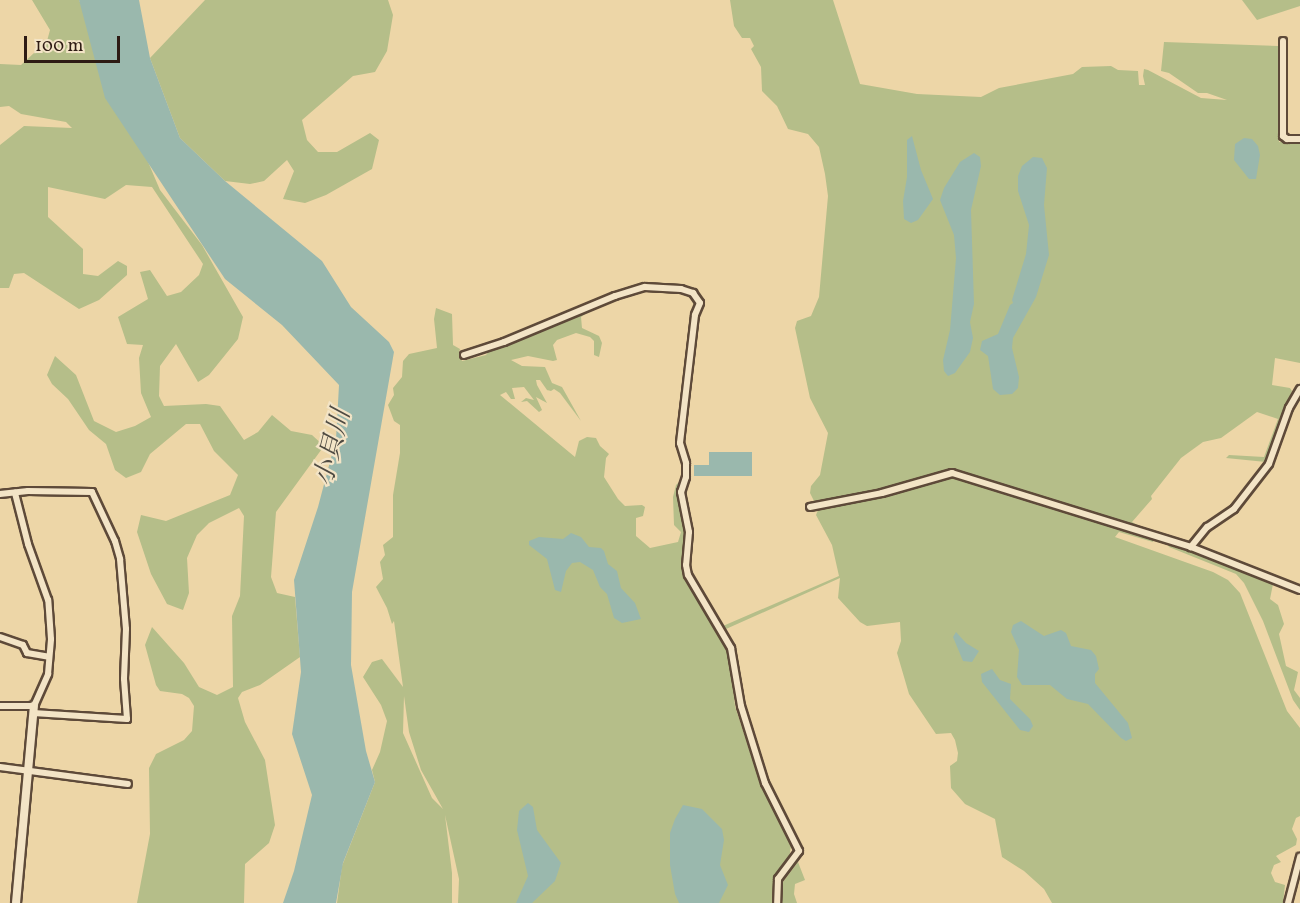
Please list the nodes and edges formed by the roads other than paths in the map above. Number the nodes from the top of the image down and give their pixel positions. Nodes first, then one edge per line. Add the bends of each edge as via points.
1 (1283, 40) dead end
2 (1300, 139) edge
3 (464, 355) dead end
4 (1300, 388) edge
5 (0, 494) edge
6 (15, 494) junction
7 (810, 507) dead end
8 (1191, 547) junction
9 (1300, 590) edge
10 (0, 637) edge
11 (49, 657) junction
12 (0, 706) edge
13 (34, 709) junction
14 (0, 767) edge
15 (29, 770) junction
16 (128, 783) dead end
17 (1300, 857) edge
18 (16, 903) edge
19 (777, 903) edge
20 (1288, 903) edge

1 - 2 street via 1283,136
3 - 19 street via 645,287 681,289 693,293 700,303 695,315 680,443 686,463 681,492 689,532 686,565 731,648 741,706 765,783 798,851 778,879
4 - 8 street via 1269,464 1234,509 1207,527
5 - 6 street
6 - 11 street via 48,600
6 - 13 street via 92,492 115,541 124,598 127,719
7 - 8 street via 882,493 952,473
8 - 9 street
10 - 11 street via 23,645 27,652
11 - 13 street via 48,674
12 - 13 street
13 - 15 street
14 - 15 street
15 - 16 street
15 - 18 street
17 - 20 street

